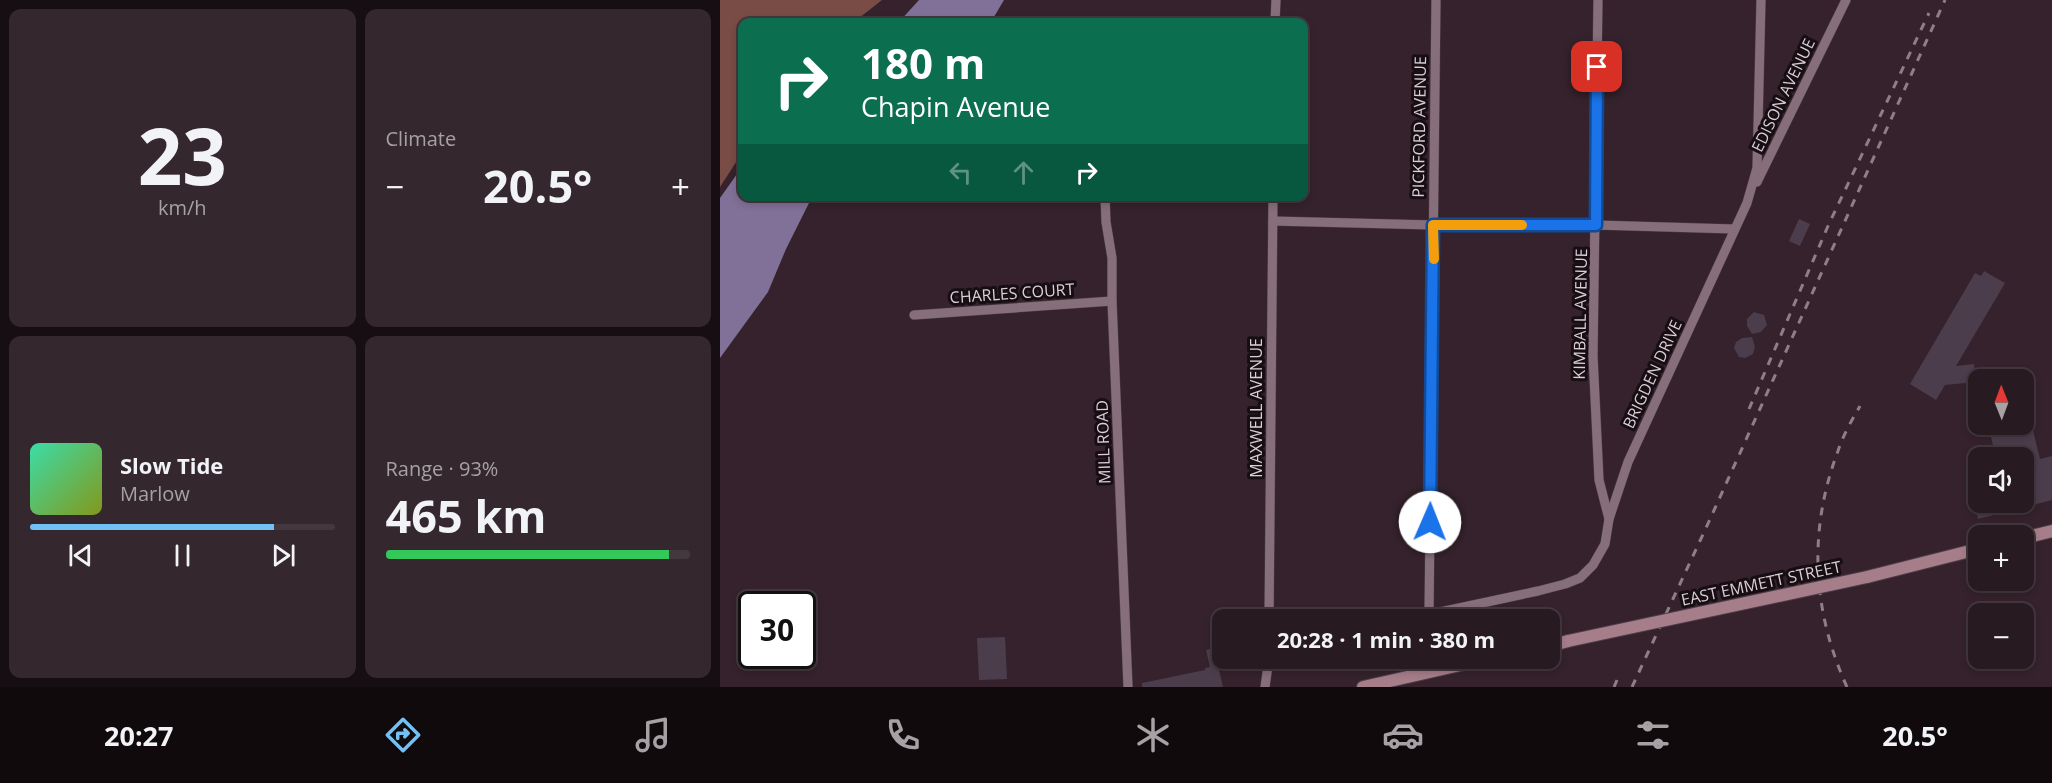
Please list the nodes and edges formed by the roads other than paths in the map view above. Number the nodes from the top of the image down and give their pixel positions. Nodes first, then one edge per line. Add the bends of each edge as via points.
1 (1276, 0) edge
2 (1436, 0) edge
3 (1598, 0) edge
4 (1761, 0) edge
5 (1846, 0) edge
6 (1275, 18) edge
7 (1105, 201) edge
8 (1274, 201) edge
9 (1747, 203) junction
10 (1273, 221) junction
11 (1433, 225) junction
12 (1596, 225) junction
13 (1734, 229) junction
14 (1112, 301) junction
15 (914, 315) dead end
16 (1609, 519) junction
17 (2052, 531) edge
18 (2034, 536) edge
19 (1968, 552) edge
20 (1269, 609) edge
21 (1429, 609) edge
22 (1453, 609) edge
23 (1560, 643) edge
24 (1267, 669) edge
25 (1442, 669) edge
26 (1128, 687) edge
27 (1265, 687) edge
28 (1363, 687) edge

1 - 6 street
2 - 11 street, PICKFORD AVENUE
3 - 12 street, KIMBALL AVENUE
4 - 9 street, BRIGDEN DRIVE via 1757,168
5 - 9 street, EDISON AVENUE
7 - 14 street, MILL ROAD
8 - 10 street, MAXWELL AVENUE
9 - 13 street, BRIGDEN DRIVE
10 - 11 street
10 - 20 street, MAXWELL AVENUE
11 - 12 street
11 - 21 street, PICKFORD AVENUE
12 - 13 street
12 - 16 street, KIMBALL AVENUE via 1595,426 1599,480
13 - 16 street, BRIGDEN DRIVE via 1628,462
14 - 15 street, CHARLES COURT
14 - 26 street, MILL ROAD
16 - 22 street, BRIGDEN DRIVE via 1605,544 1580,578
17 - 18 street
19 - 23 street, EAST EMMETT STREET, bridge
24 - 27 street
25 - 28 street

